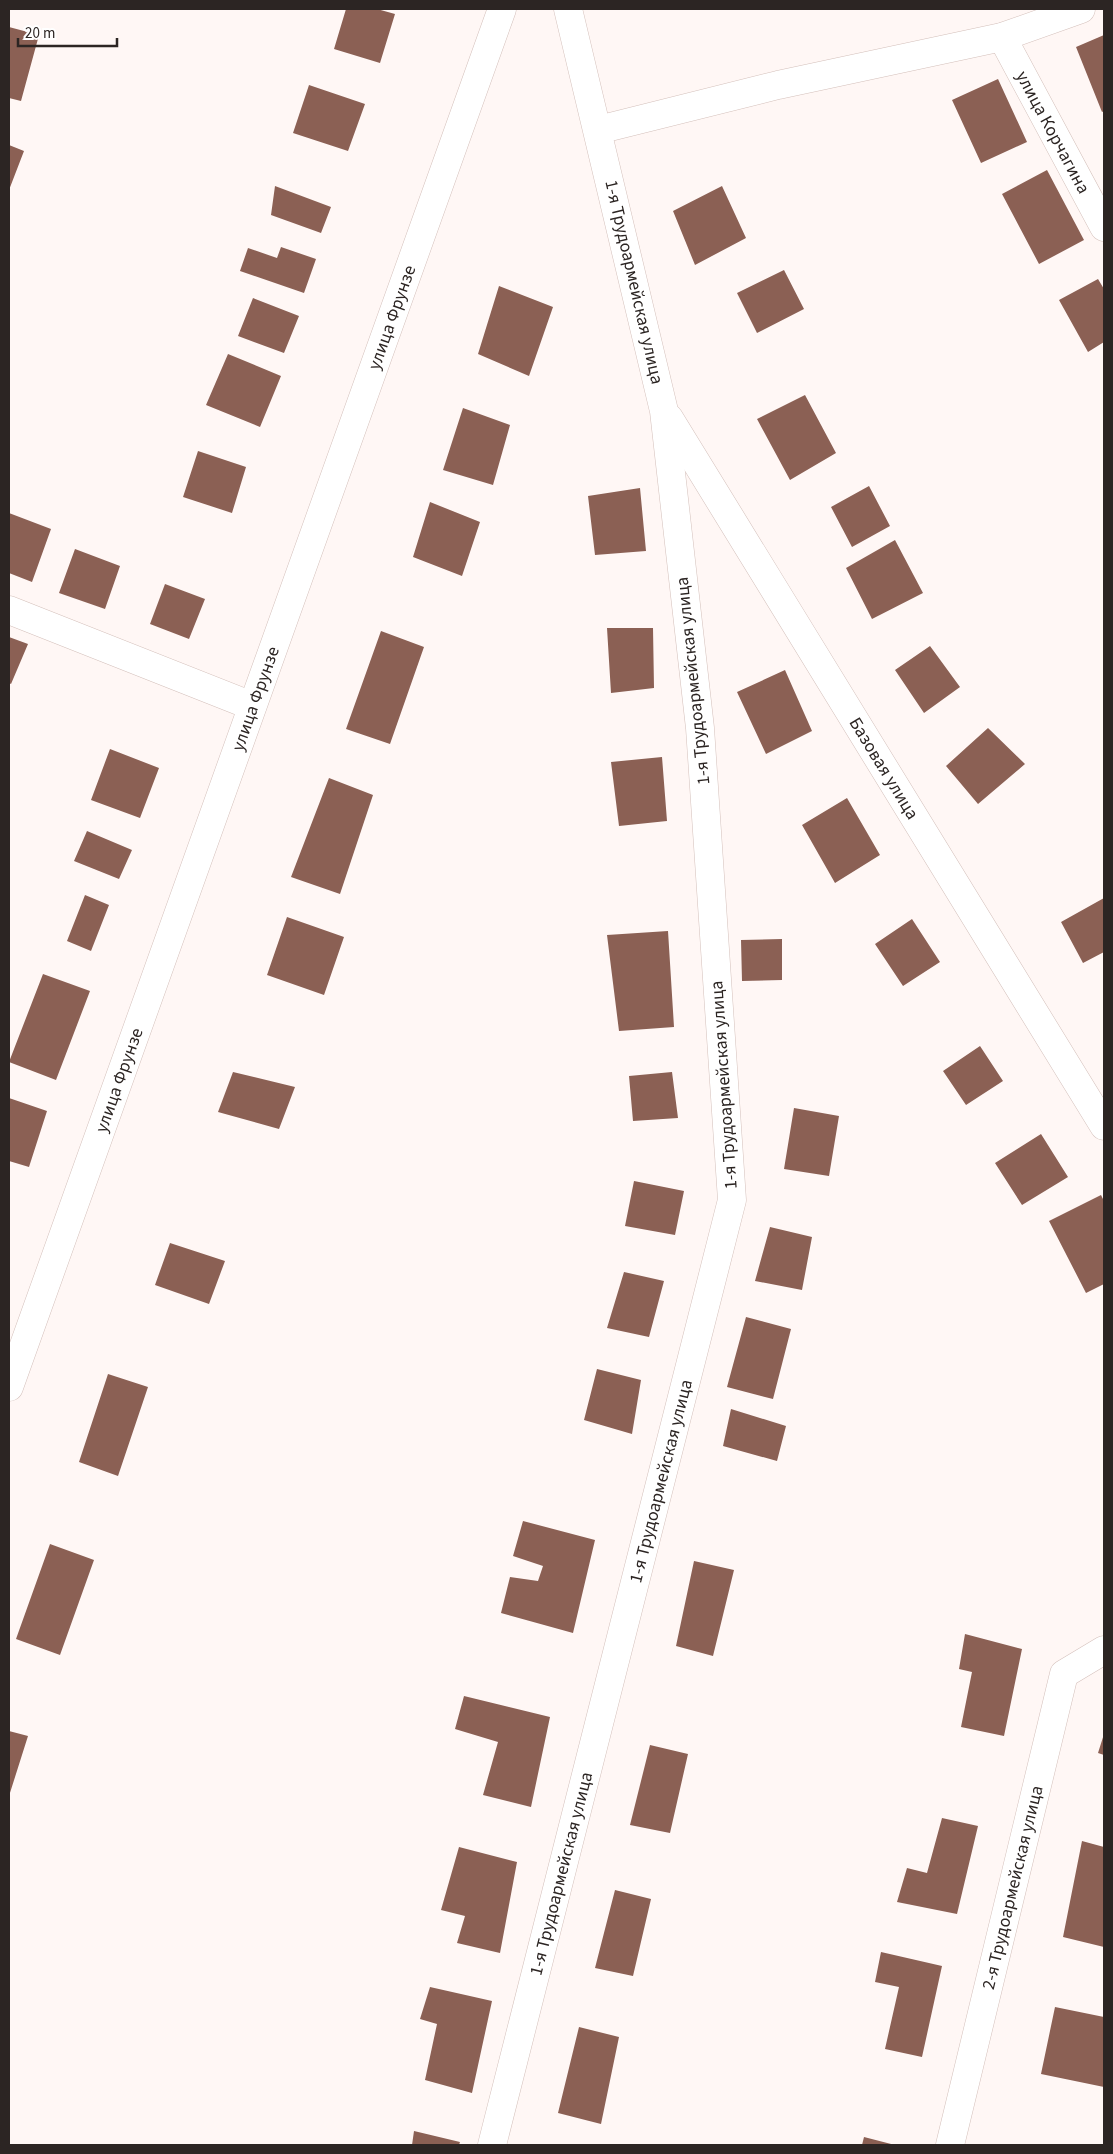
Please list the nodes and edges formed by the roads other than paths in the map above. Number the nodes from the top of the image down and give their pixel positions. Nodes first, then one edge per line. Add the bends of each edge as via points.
1 (502, 9) edge
2 (568, 9) edge
3 (1081, 9) edge
4 (1002, 37) junction
5 (598, 130) junction
6 (1104, 226) edge
7 (664, 411) junction
8 (9, 610) edge
9 (252, 706) junction
10 (1104, 1126) edge
11 (9, 1387) edge
12 (1104, 1650) edge
13 (492, 2145) edge
14 (950, 2145) edge

1 - 9 street, улица Фрунзе
2 - 5 street, 1-я Трудоармейская улица
3 - 4 street
4 - 5 street via 778,85
4 - 6 street, улица Корчагина
5 - 7 street, 1-я Трудоармейская улица
7 - 10 street, Базовая улица
7 - 13 street, 1-я Трудоармейская улица via 700,728 732,1200
8 - 9 street
9 - 11 street, улица Фрунзе
12 - 14 street, 2-я Трудоармейская улица via 1064,1674

